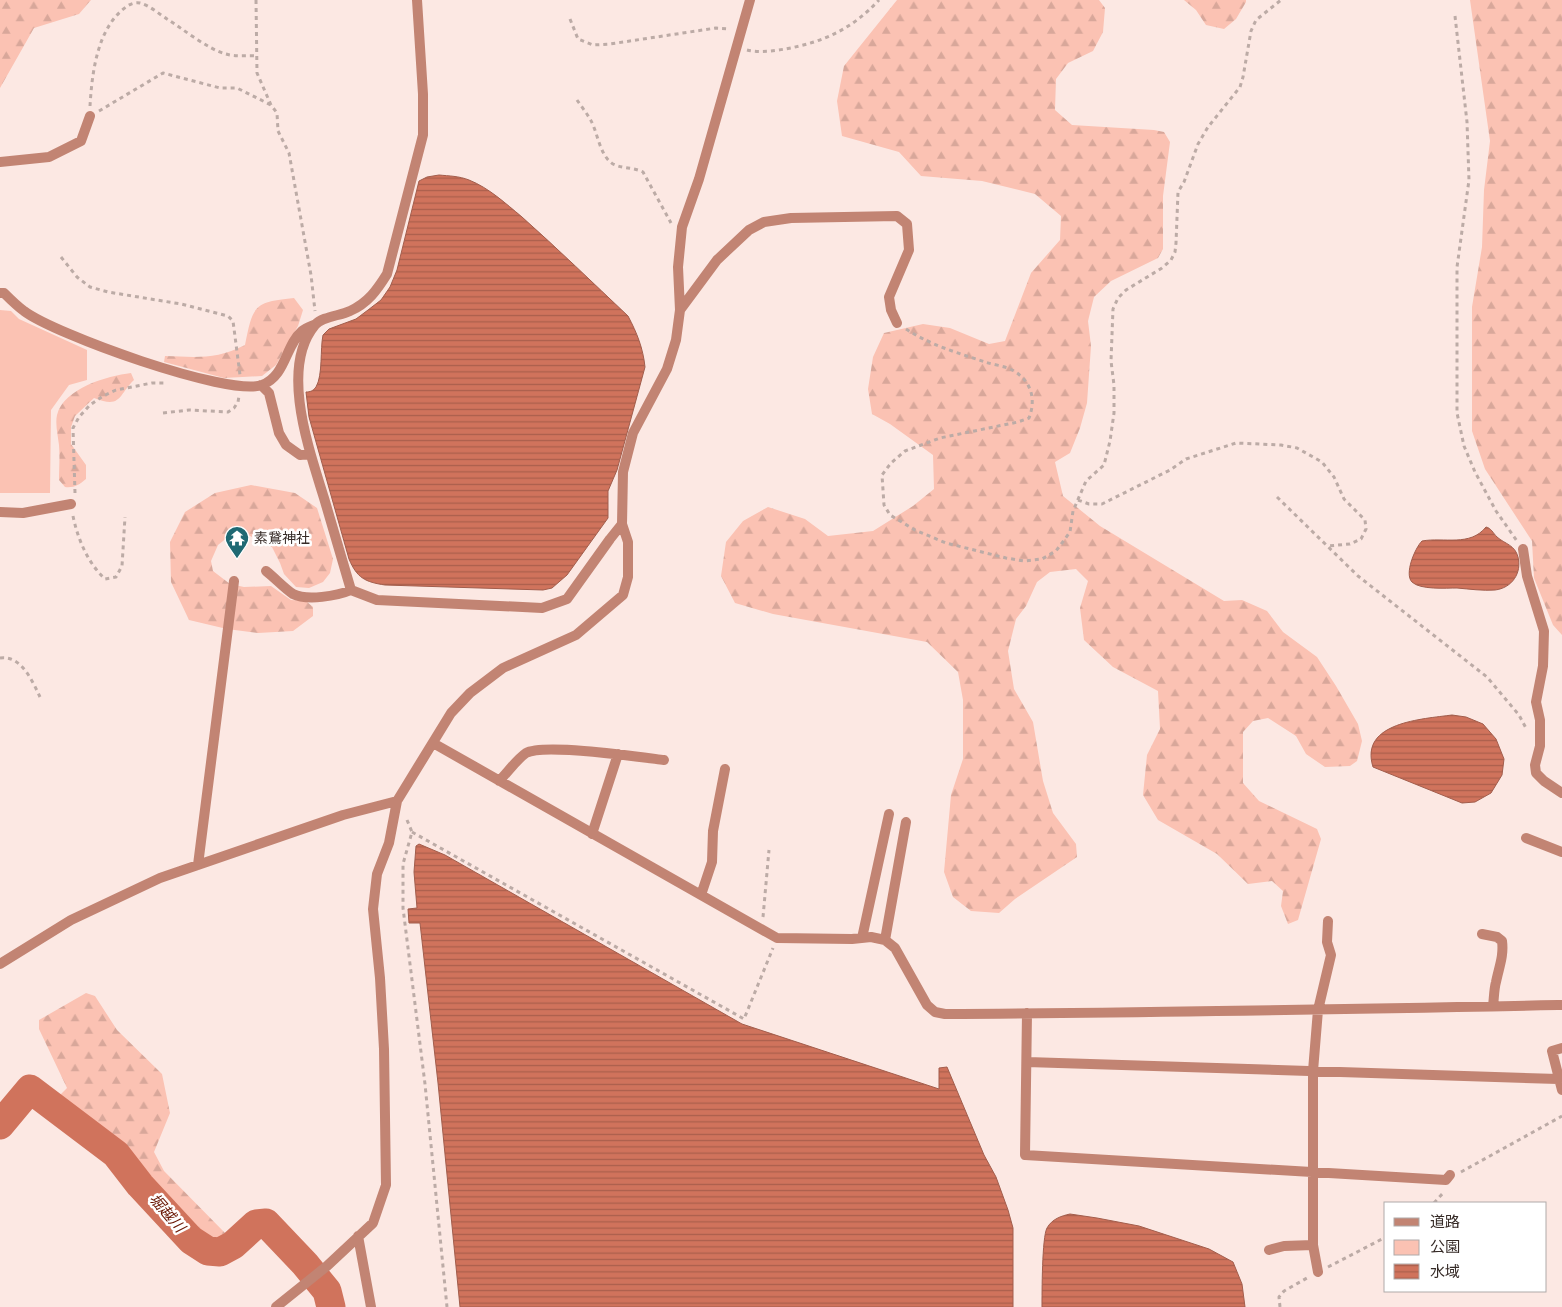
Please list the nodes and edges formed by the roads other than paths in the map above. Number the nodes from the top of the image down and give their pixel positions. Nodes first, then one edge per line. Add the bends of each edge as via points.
1 (417, 0) edge
2 (750, 0) edge
3 (90, 116) road end
4 (0, 162) edge
5 (0, 293) edge
6 (680, 310) junction
7 (897, 323) road end
8 (316, 324) junction
9 (262, 385) junction
10 (310, 454) junction
11 (71, 504) road end
12 (0, 512) edge
13 (622, 524) junction
14 (1523, 549) road end
15 (266, 571) dead end
16 (234, 581) dead end
17 (351, 590) junction
18 (433, 743) junction
19 (618, 754) junction
20 (664, 760) dead end
21 (725, 769) dead end
22 (499, 781) junction
23 (1562, 794) edge
24 (397, 801) junction
25 (889, 814) dead end
26 (906, 822) dead end
27 (592, 834) junction
28 (1526, 838) dead end
29 (1562, 852) edge
30 (198, 865) junction
31 (701, 895) junction
32 (1328, 921) dead end
33 (1482, 934) dead end
34 (862, 938) junction
35 (885, 940) junction
36 (0, 964) edge
37 (1562, 1004) edge
38 (1493, 1006) junction
39 (1318, 1010) junction
40 (1027, 1014) junction
41 (1562, 1048) edge
42 (1027, 1062) junction
43 (1313, 1071) junction
44 (1558, 1079) junction
45 (1562, 1090) edge
46 (1312, 1172) junction
47 (1453, 1176) road end
48 (358, 1236) junction
49 (1313, 1245) junction
50 (1270, 1250) dead end
51 (1318, 1272) road end
52 (276, 1307) edge
53 (371, 1307) edge

1 - 8 street via 423,135 387,274 366,302
2 - 6 street via 699,179 682,227 678,267
3 - 4 street via 81,141 49,157
5 - 9 street via 24,312 91,343 219,384
6 - 7 street via 717,260 749,230 764,222 791,218 897,216 906,224 909,250 889,297
6 - 13 street via 676,340 666,369 633,433 623,472
8 - 9 street via 303,330 279,370
8 - 10 street via 304,346 299,381 300,410
9 - 10 street via 269,393 279,433 286,445 300,455
10 - 17 street
11 - 12 street via 23,513
13 - 17 street via 567,599 542,608 377,600
13 - 18 street via 628,542 628,577 624,595 576,635 503,668 470,693 451,714
14 - 23 street via 1527,576 1544,631 1543,666 1536,702 1540,720 1536,773
15 - 17 street via 294,594 332,596
16 - 30 street
18 - 22 street
18 - 24 street
19 - 20 street
19 - 22 street via 544,749 527,753
19 - 27 street
21 - 31 street via 713,831 712,862
22 - 27 street
24 - 30 street via 344,815
24 - 48 street via 377,874 373,909 384,1049 386,1185 373,1222
25 - 34 street
26 - 35 street
27 - 31 street
28 - 29 street
30 - 36 street via 160,878 71,920
31 - 34 street via 777,938
32 - 39 street via 1327,942 1331,955
33 - 38 street via 1502,941
34 - 35 street
35 - 40 street via 895,948 927,1005 935,1012
37 - 38 street
38 - 39 street
39 - 40 street
39 - 43 street
40 - 42 street
41 - 44 street via 1552,1051
42 - 43 street
42 - 46 street via 1025,1155
43 - 44 street
43 - 46 street
44 - 45 street
46 - 47 street via 1446,1180
46 - 49 street
48 - 52 street
48 - 53 street
49 - 50 street
49 - 51 street

